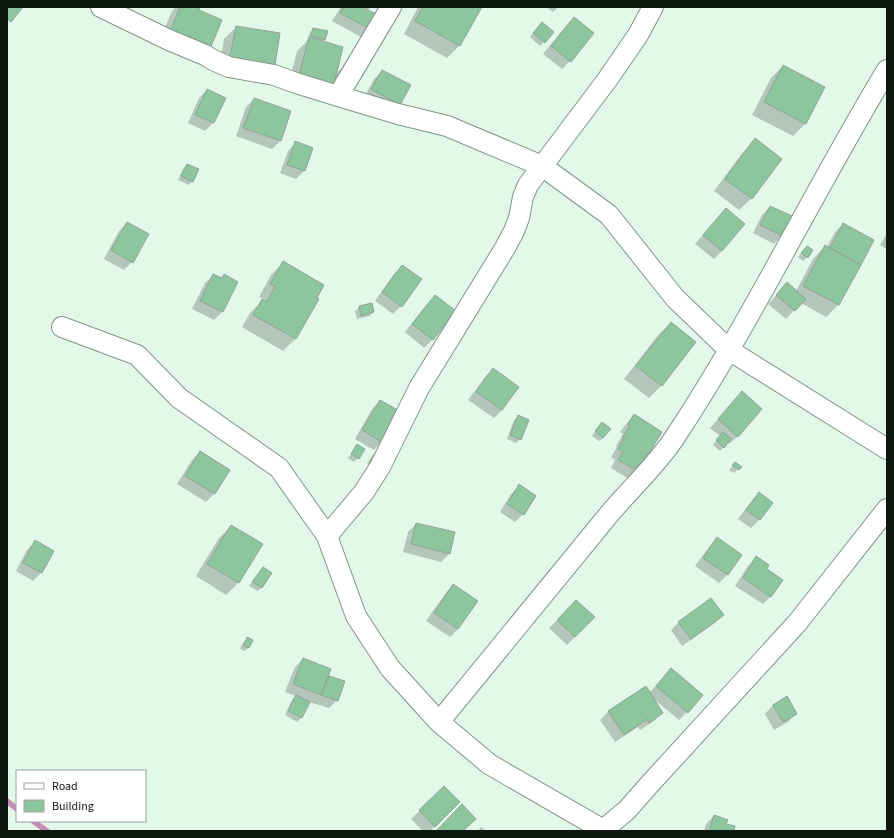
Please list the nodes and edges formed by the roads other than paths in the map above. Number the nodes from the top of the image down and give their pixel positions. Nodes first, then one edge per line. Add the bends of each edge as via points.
1 (101, 7) edge
2 (392, 7) edge
3 (653, 7) edge
4 (887, 70) edge
5 (338, 96) junction
6 (542, 166) junction
7 (62, 327) dead end
8 (729, 350) junction
9 (887, 448) edge
10 (887, 509) edge
11 (327, 536) junction
12 (439, 722) junction
13 (604, 831) edge

1 - 5 street via 229,67 274,75
2 - 5 street
3 - 6 street via 638,35 607,80
4 - 8 street
5 - 6 street via 447,126
6 - 8 street via 609,215 675,298
6 - 11 street via 528,185 514,231 419,388 380,467 364,492
7 - 11 street via 137,355 179,398 279,468
8 - 9 street
8 - 12 street via 672,441 614,507
10 - 13 street via 798,622 627,810
11 - 12 street via 356,616 390,668
12 - 13 street via 489,764

